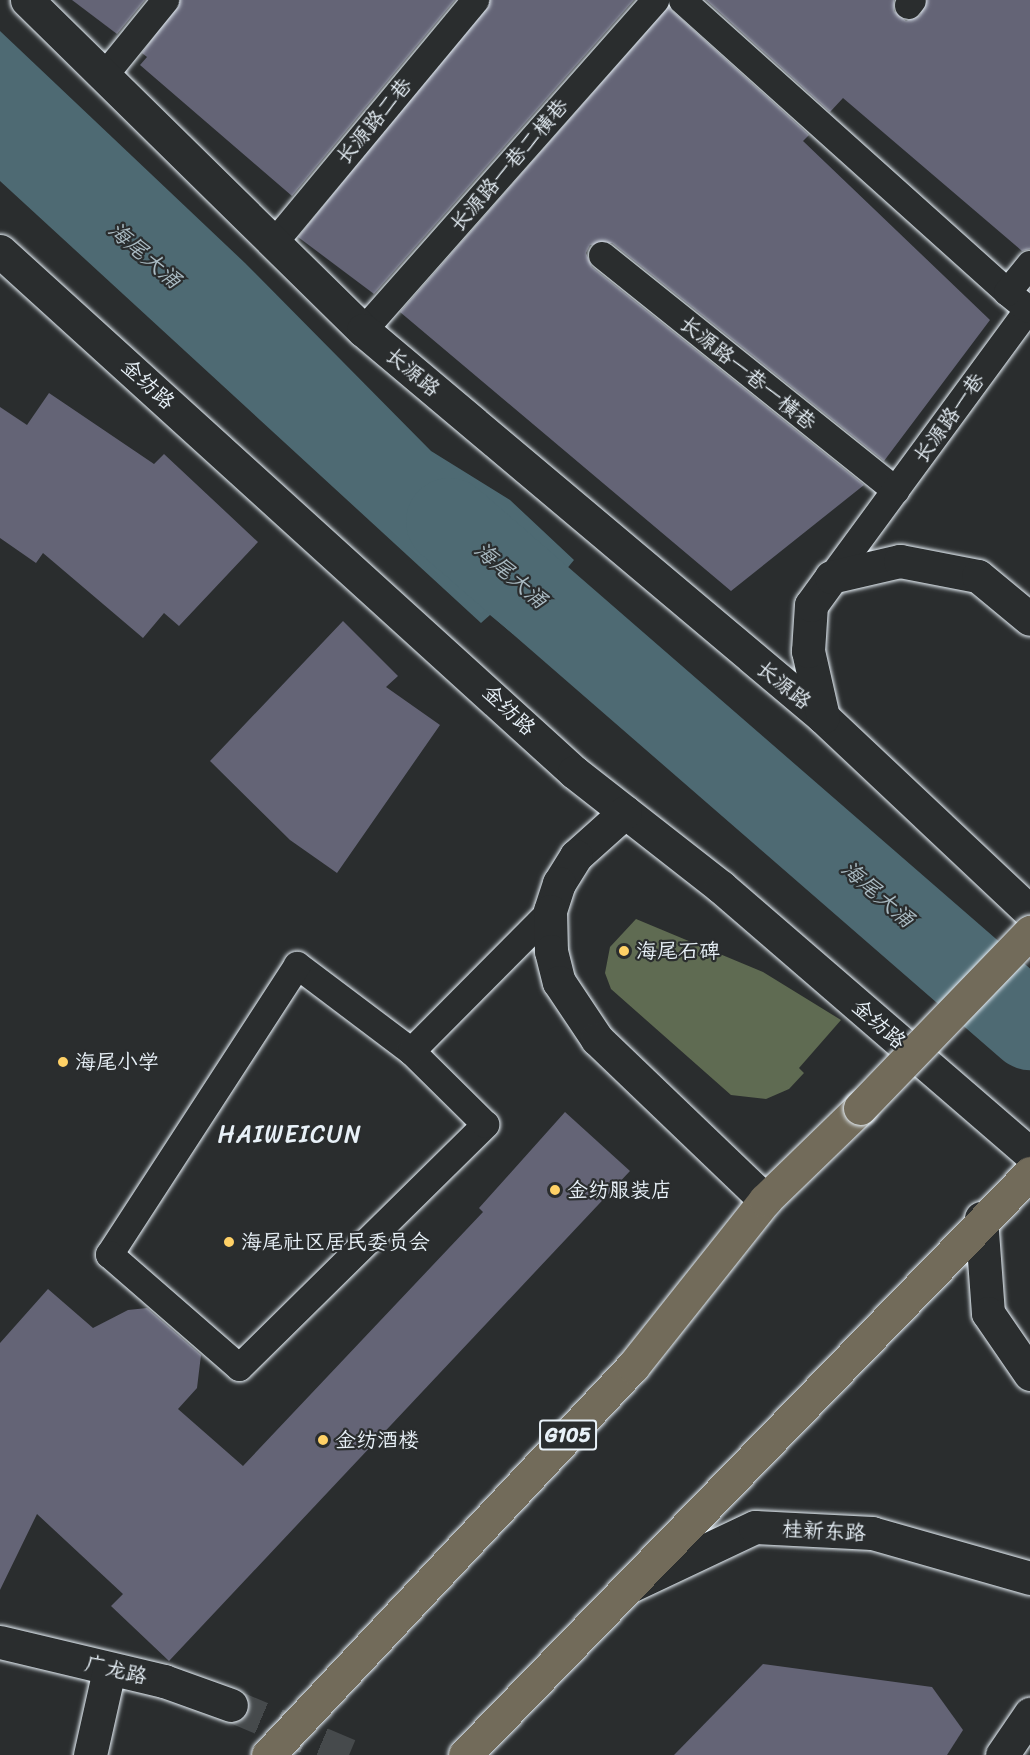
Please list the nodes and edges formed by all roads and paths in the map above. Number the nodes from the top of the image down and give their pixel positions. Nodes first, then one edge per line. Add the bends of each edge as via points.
1 (27, 0) edge
2 (165, 0) edge
3 (474, 0) edge
4 (655, 0) edge
5 (682, 0) edge
6 (104, 75) junction
7 (274, 242) junction
8 (0, 251) edge
9 (602, 255) dead end
10 (1030, 264) edge
11 (1007, 292) junction
12 (363, 330) junction
13 (895, 490) junction
14 (831, 576) junction
15 (1030, 619) edge
16 (823, 717) junction
17 (624, 812) junction
18 (550, 911) junction
19 (1030, 912) edge
20 (1030, 932) edge
21 (411, 1052) junction
22 (1030, 1155) edge
23 (1030, 1173) edge
24 (765, 1200) junction
25 (981, 1218) junction
26 (1030, 1374) edge
27 (1030, 1578) edge
28 (625, 1588) junction
29 (0, 1642) edge
30 (109, 1670) junction
31 (231, 1705) tunnel mouth
32 (1030, 1714) edge
33 (90, 1755) edge
34 (268, 1755) edge
35 (465, 1755) edge
36 (1002, 1755) edge

1 - 6 street, 长源路
2 - 6 lane
3 - 7 lane, 长源路二巷
4 - 12 lane, 长源路一巷二横巷
5 - 11 lane
6 - 7 street, 长源路
7 - 12 street, 长源路
8 - 17 street, 金纺路
9 - 13 lane, 长源路一巷一横巷
10 - 11 lane
11 - 13 lane, 长源路一巷 via 1028,309
12 - 16 street, 长源路
13 - 14 lane, 长源路一巷
14 - 15 street via 900,561 978,576
14 - 16 street, 长源路 via 811,605 809,628 808,651
16 - 19 street, 长源路
17 - 18 street via 576,856
17 - 22 street, 金纺路 via 722,887
18 - 21 lane
18 - 24 street via 551,951 572,1007 597,1039
20 - 24 highway, G105, bridge
21 - 21 lane via 485,1124 239,1367 109,1254 297,965
23 - 25 highway
24 - 34 highway, G105 via 633,1366
25 - 26 street via 988,1313
25 - 28 highway via 856,1354
27 - 28 street, 桂新东路 via 872,1533 755,1527
28 - 35 highway
29 - 30 street, 广龙路
30 - 31 street, 广龙路
30 - 33 street
32 - 36 street

